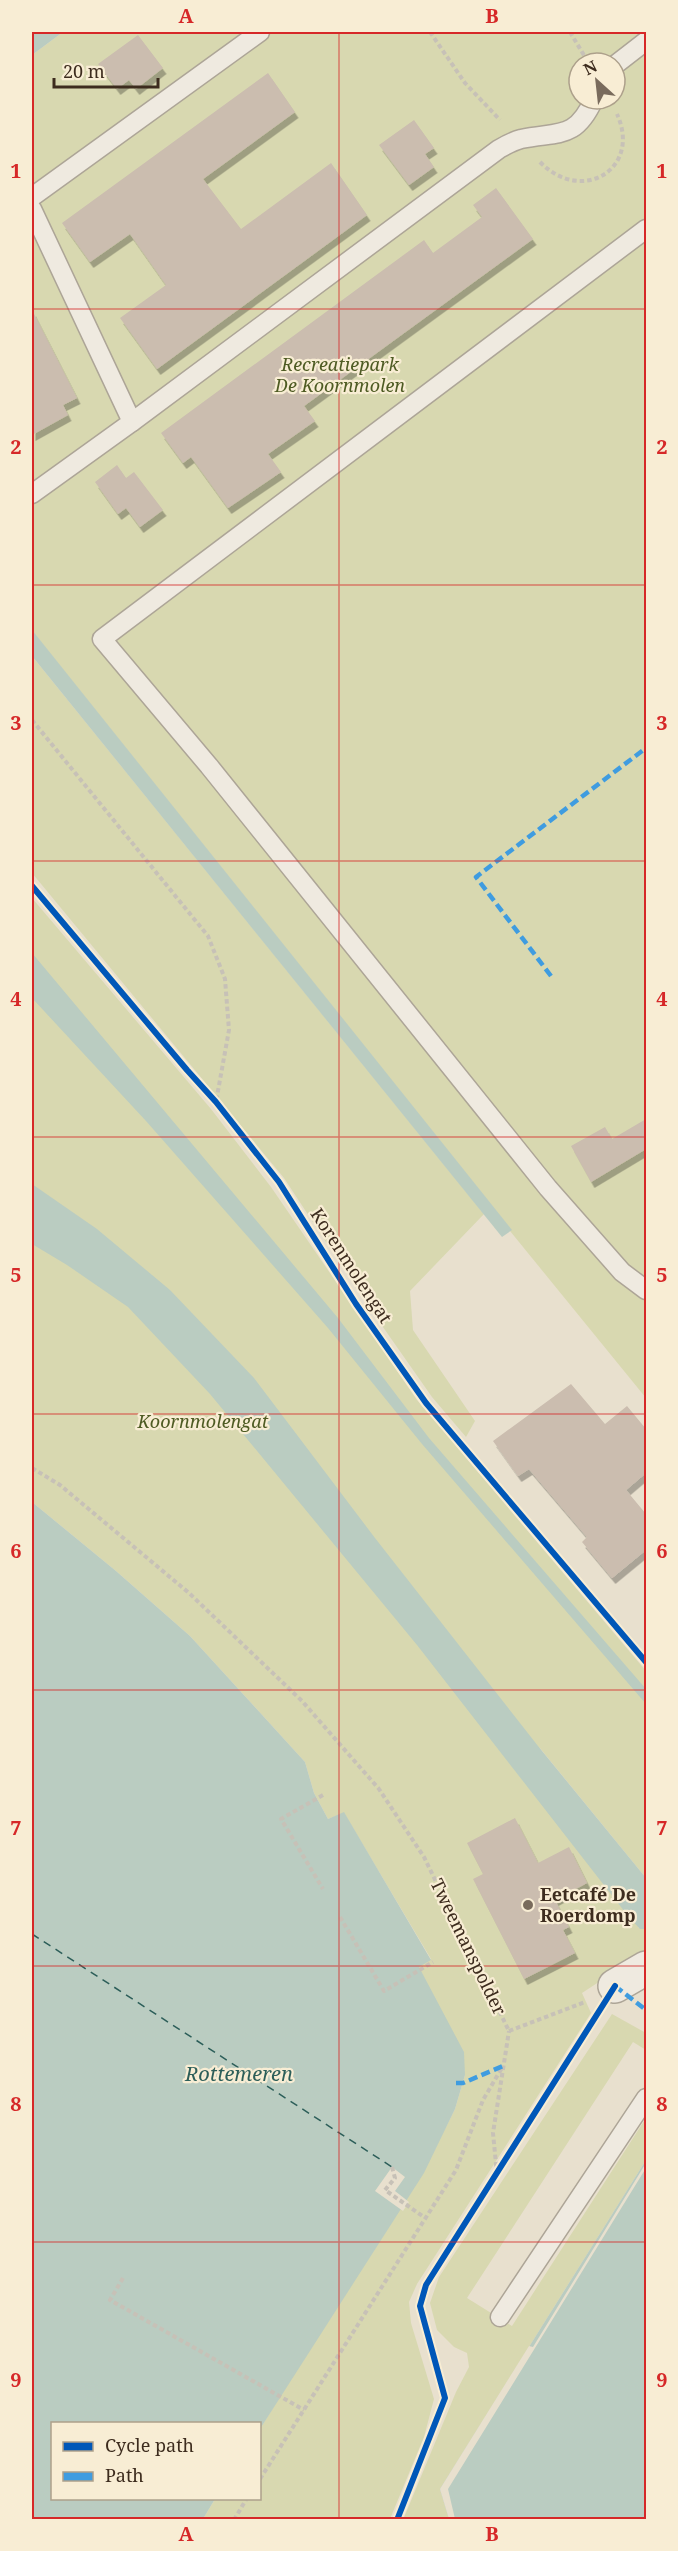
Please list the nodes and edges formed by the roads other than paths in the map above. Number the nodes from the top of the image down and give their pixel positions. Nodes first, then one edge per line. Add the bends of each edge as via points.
1 (260, 32) edge
2 (646, 41) edge
3 (627, 56) edge
4 (587, 111) edge
5 (32, 197) edge
6 (32, 209) edge
7 (646, 229) edge
8 (132, 422) junction
9 (32, 494) edge
10 (646, 1290) edge
11 (646, 1968) edge
12 (615, 1986) road end
13 (646, 2098) edge
14 (500, 2317) dead end

1 - 5 lane
2 - 3 lane
4 - 8 lane via 571,130 557,136 518,140 499,149
6 - 8 lane
7 - 10 lane via 102,639 548,1188 622,1272
8 - 9 lane
11 - 12 street
13 - 14 lane

